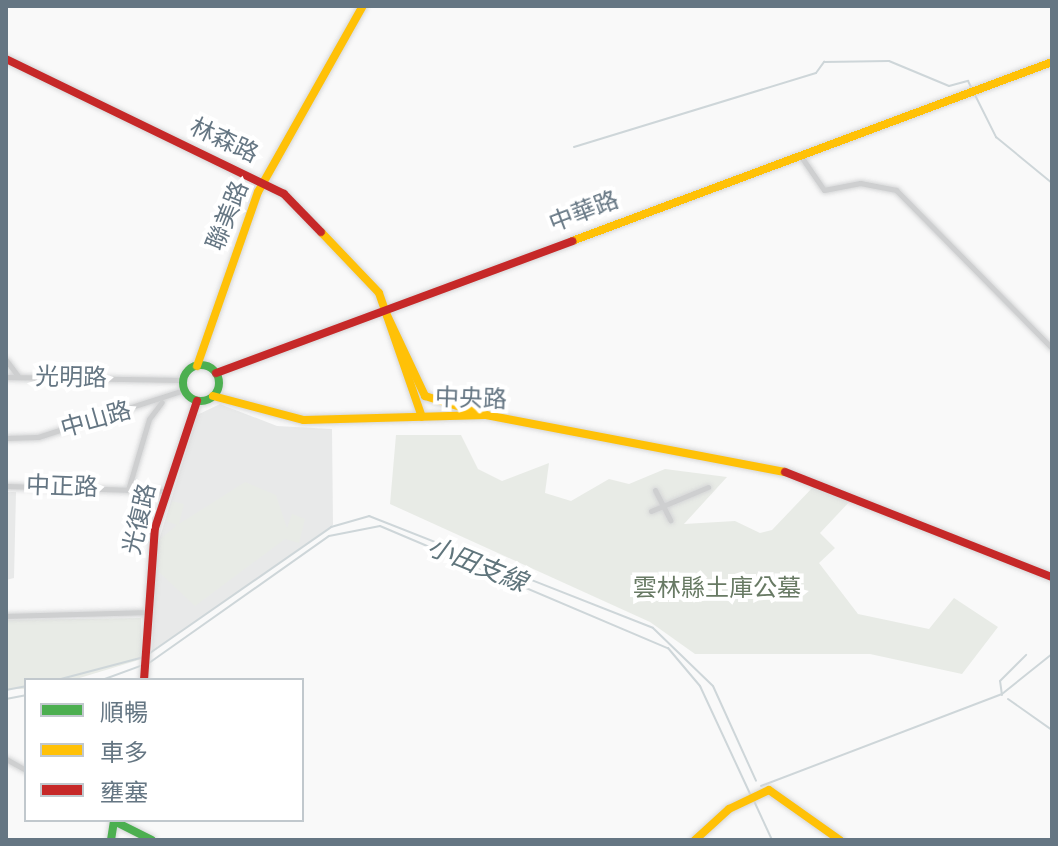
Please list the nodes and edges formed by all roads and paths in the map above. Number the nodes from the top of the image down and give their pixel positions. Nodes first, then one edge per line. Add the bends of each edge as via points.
1 (363, 6) edge
2 (6, 59) edge
3 (1052, 62) edge
4 (798, 153) junction
5 (264, 182) junction
6 (384, 309) junction
7 (1052, 348) edge
8 (6, 360) edge
9 (197, 366) junction
10 (216, 373) junction
11 (6, 377) edge
12 (18, 377) junction
13 (183, 380) junction
14 (184, 390) junction
15 (213, 396) junction
16 (197, 401) junction
17 (162, 402) junction
18 (486, 415) junction
19 (422, 417) junction
20 (6, 438) edge
21 (6, 486) edge
22 (708, 487) dead end
23 (128, 490) junction
24 (655, 490) dead end
25 (166, 491) junction
26 (663, 506) junction
27 (651, 511) dead end
28 (670, 520) dead end
29 (1052, 577) edge
30 (148, 612) junction
31 (6, 616) edge
32 (144, 677) edge
33 (6, 759) edge
34 (24, 769) edge
35 (118, 822) edge
36 (152, 840) edge
37 (695, 840) edge
38 (840, 840) edge

1 - 5 main road, 聯美路
2 - 5 main road, 林森路
3 - 4 main road, 中華路
4 - 6 main road, 中華路
4 - 7 street via 824,190 860,183 896,190
5 - 6 main road, 林森路 via 371,283
5 - 9 main road, 聯美路
6 - 10 main road, 中華路
6 - 18 main road, 林森路 via 425,396
6 - 19 main road, 林森路
8 - 12 street
9 - 10 main road
9 - 13 main road
10 - 15 main road
11 - 12 street, 光明路
12 - 13 street, 光明路
13 - 14 main road
14 - 16 main road
14 - 17 street, 中山路
15 - 16 main road
15 - 19 main road, 中央路 via 304,420
16 - 25 main road, 光復路
17 - 20 street, 中山路 via 38,437
17 - 23 street via 149,419
18 - 19 main road, 中央路
18 - 29 main road, 中央路 via 792,474
21 - 23 street, 中正路
22 - 26 street
23 - 25 street, 中正路
24 - 26 street
25 - 30 main road, 光復路 via 148,568
26 - 27 street
26 - 28 street
30 - 31 street
30 - 32 main road, 光復路
33 - 34 street
35 - 36 main road
37 - 38 main road via 740,803 769,790

